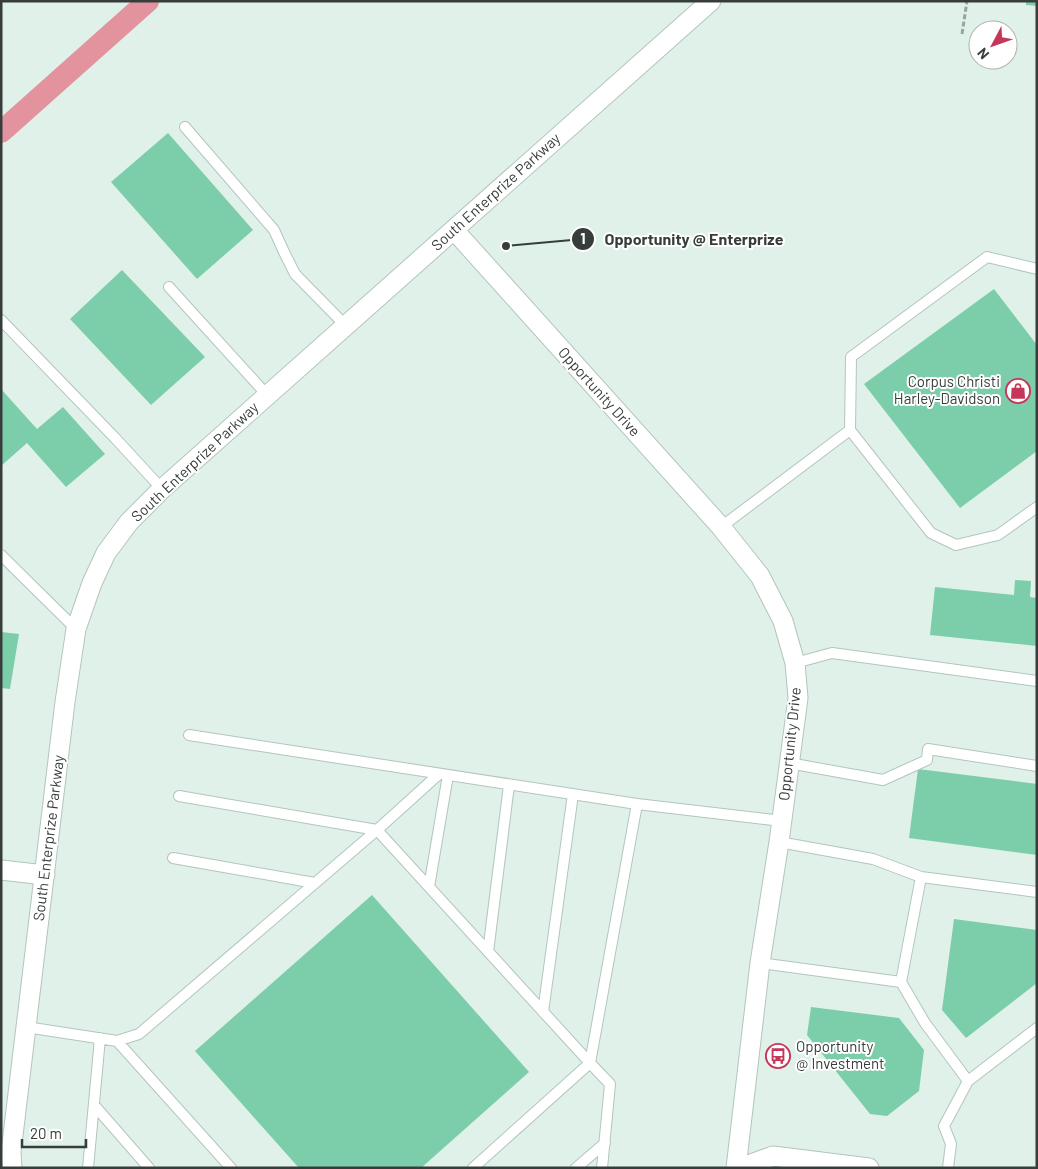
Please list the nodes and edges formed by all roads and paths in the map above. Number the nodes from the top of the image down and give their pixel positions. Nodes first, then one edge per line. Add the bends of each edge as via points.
1 (711, 1) edge
2 (967, 1) edge
3 (962, 34) dead end
4 (185, 127) dead end
5 (454, 230) junction
6 (1037, 269) edge
7 (170, 287) dead end
8 (1, 320) edge
9 (345, 325) junction
10 (267, 395) junction
11 (850, 430) junction
12 (162, 489) junction
13 (1037, 507) edge
14 (721, 527) junction
15 (1, 555) edge
16 (76, 629) junction
17 (795, 663) junction
18 (1037, 681) edge
19 (189, 735) dead end
20 (789, 763) junction
21 (1037, 766) edge
22 (444, 774) junction
23 (509, 784) junction
24 (573, 794) junction
25 (179, 796) dead end
26 (637, 804) junction
27 (782, 820) junction
28 (377, 830) junction
29 (779, 842) junction
30 (174, 858) dead end
31 (1, 870) edge
32 (45, 875) junction
33 (922, 877) junction
34 (315, 883) junction
35 (429, 888) junction
36 (1037, 892) edge
37 (488, 952) junction
38 (760, 963) junction
39 (901, 982) junction
40 (544, 1012) junction
41 (26, 1027) junction
42 (1037, 1028) edge
43 (100, 1038) junction
44 (117, 1041) junction
45 (590, 1063) junction
46 (968, 1081) junction
47 (94, 1105) junction
48 (605, 1143) junction
49 (12, 1168) edge
50 (88, 1168) edge
51 (149, 1168) edge
52 (231, 1168) edge
53 (473, 1168) edge
54 (576, 1168) edge
55 (602, 1168) edge
56 (736, 1168) edge
57 (740, 1168) edge
58 (869, 1168) edge
59 (948, 1168) edge

1 - 5 street, South Enterprize Parkway
2 - 3 path
4 - 9 lane via 274,230 295,274
5 - 9 street, South Enterprize Parkway
5 - 14 street, Opportunity Drive
6 - 11 lane via 987,257 851,357
7 - 10 lane
8 - 12 lane
9 - 10 street, South Enterprize Parkway
10 - 12 street, South Enterprize Parkway
11 - 13 lane via 931,533 956,544 998,535
11 - 14 lane
12 - 16 street, South Enterprize Parkway via 129,522 106,553
14 - 17 street, Opportunity Drive via 760,576 783,621
15 - 16 lane
16 - 32 street, South Enterprize Parkway
17 - 18 lane via 832,653
17 - 20 street, Opportunity Drive via 798,698
19 - 22 lane
20 - 21 lane via 883,780 927,760 928,749
20 - 27 street, Opportunity Drive
22 - 23 lane
22 - 28 lane
22 - 35 lane
23 - 24 lane
23 - 37 lane
24 - 26 lane
24 - 40 lane
25 - 28 lane
26 - 27 lane
26 - 45 lane
27 - 29 street, Opportunity Drive
28 - 34 lane
28 - 35 lane
29 - 33 lane via 873,859
29 - 38 street, Opportunity Drive
30 - 34 lane
31 - 32 street
32 - 41 street, South Enterprize Parkway
33 - 36 lane
33 - 39 lane
34 - 44 lane via 139,1034
35 - 37 lane
37 - 40 lane
38 - 39 lane
38 - 56 street, Opportunity Drive
39 - 46 lane via 925,1023
40 - 45 lane
41 - 43 lane
41 - 49 street, South Enterprize Parkway via 10,1152
42 - 46 lane
43 - 44 lane
43 - 47 lane
44 - 52 lane
45 - 48 lane via 610,1084
45 - 53 lane
46 - 59 lane via 944,1126 951,1144
47 - 50 lane
47 - 51 lane
48 - 54 lane
48 - 55 lane
57 - 58 street via 773,1156

